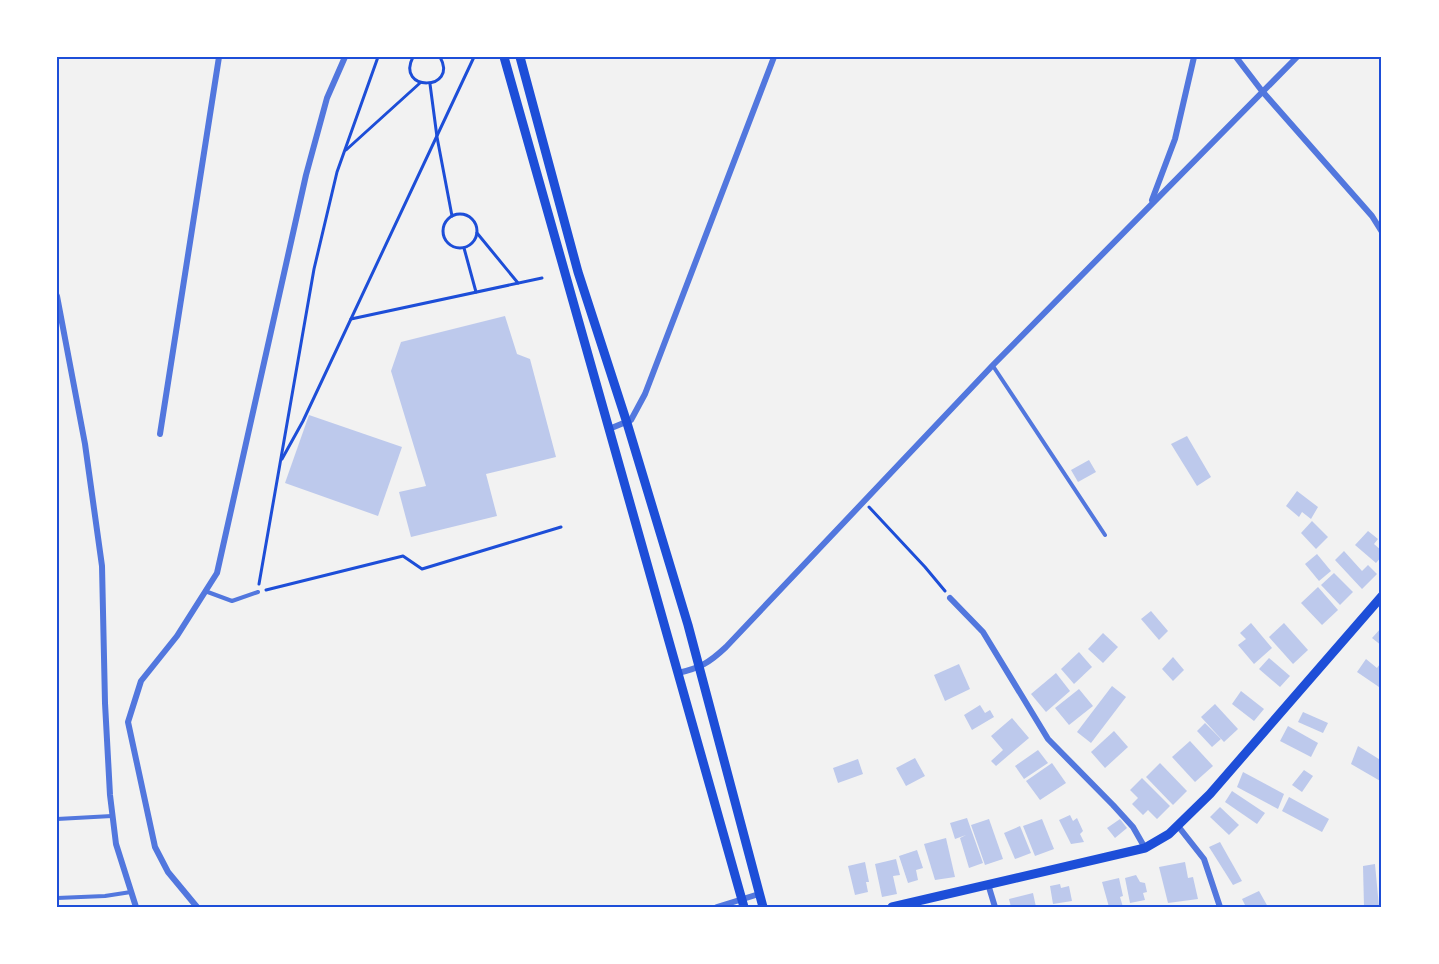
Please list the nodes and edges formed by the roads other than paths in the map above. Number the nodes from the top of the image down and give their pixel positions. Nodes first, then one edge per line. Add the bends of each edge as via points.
1 (219, 57) edge
2 (345, 57) edge
3 (504, 57) edge
4 (519, 57) edge
5 (774, 57) edge
6 (1194, 57) edge
7 (1236, 57) edge
8 (1297, 57) edge
9 (1262, 91) junction
10 (1151, 204) junction
11 (1382, 232) edge
12 (57, 296) edge
13 (993, 365) junction
14 (627, 423) junction
15 (609, 429) junction
16 (160, 434) dead end
17 (1106, 535) dead end
18 (205, 591) junction
19 (258, 592) road end
20 (1382, 596) edge
21 (950, 598) road end
22 (700, 668) junction
23 (678, 673) junction
24 (112, 816) junction
25 (57, 819) edge
26 (1178, 826) junction
27 (1145, 848) junction
28 (988, 884) junction
29 (131, 892) junction
30 (759, 894) junction
31 (57, 898) edge
32 (743, 903) edge
33 (136, 907) edge
34 (198, 907) edge
35 (717, 907) edge
36 (763, 907) edge
37 (892, 907) edge
38 (995, 907) edge
39 (1220, 907) edge

1 - 16 street
2 - 18 street via 327,98 312,153 217,573
3 - 15 main road
4 - 14 main road via 578,272
5 - 14 street via 649,385
6 - 10 street via 1175,139
7 - 9 street
8 - 9 street
9 - 10 street
9 - 11 street
10 - 13 street
12 - 24 street via 85,444 102,566
13 - 17 lane
13 - 22 street via 726,647
14 - 15 street
14 - 22 main road
15 - 23 main road
18 - 19 lane via 232,601
18 - 34 street via 177,636 141,681 128,722 154,847 168,872
20 - 26 main road
21 - 27 street via 983,632 1048,740 1133,827
22 - 23 street
22 - 30 main road
23 - 32 main road
24 - 25 lane
24 - 29 street
26 - 27 main road
26 - 39 street via 1204,859
27 - 28 main road
28 - 37 main road
28 - 38 street
29 - 31 lane
29 - 33 street
30 - 32 street
30 - 36 main road
32 - 35 street

